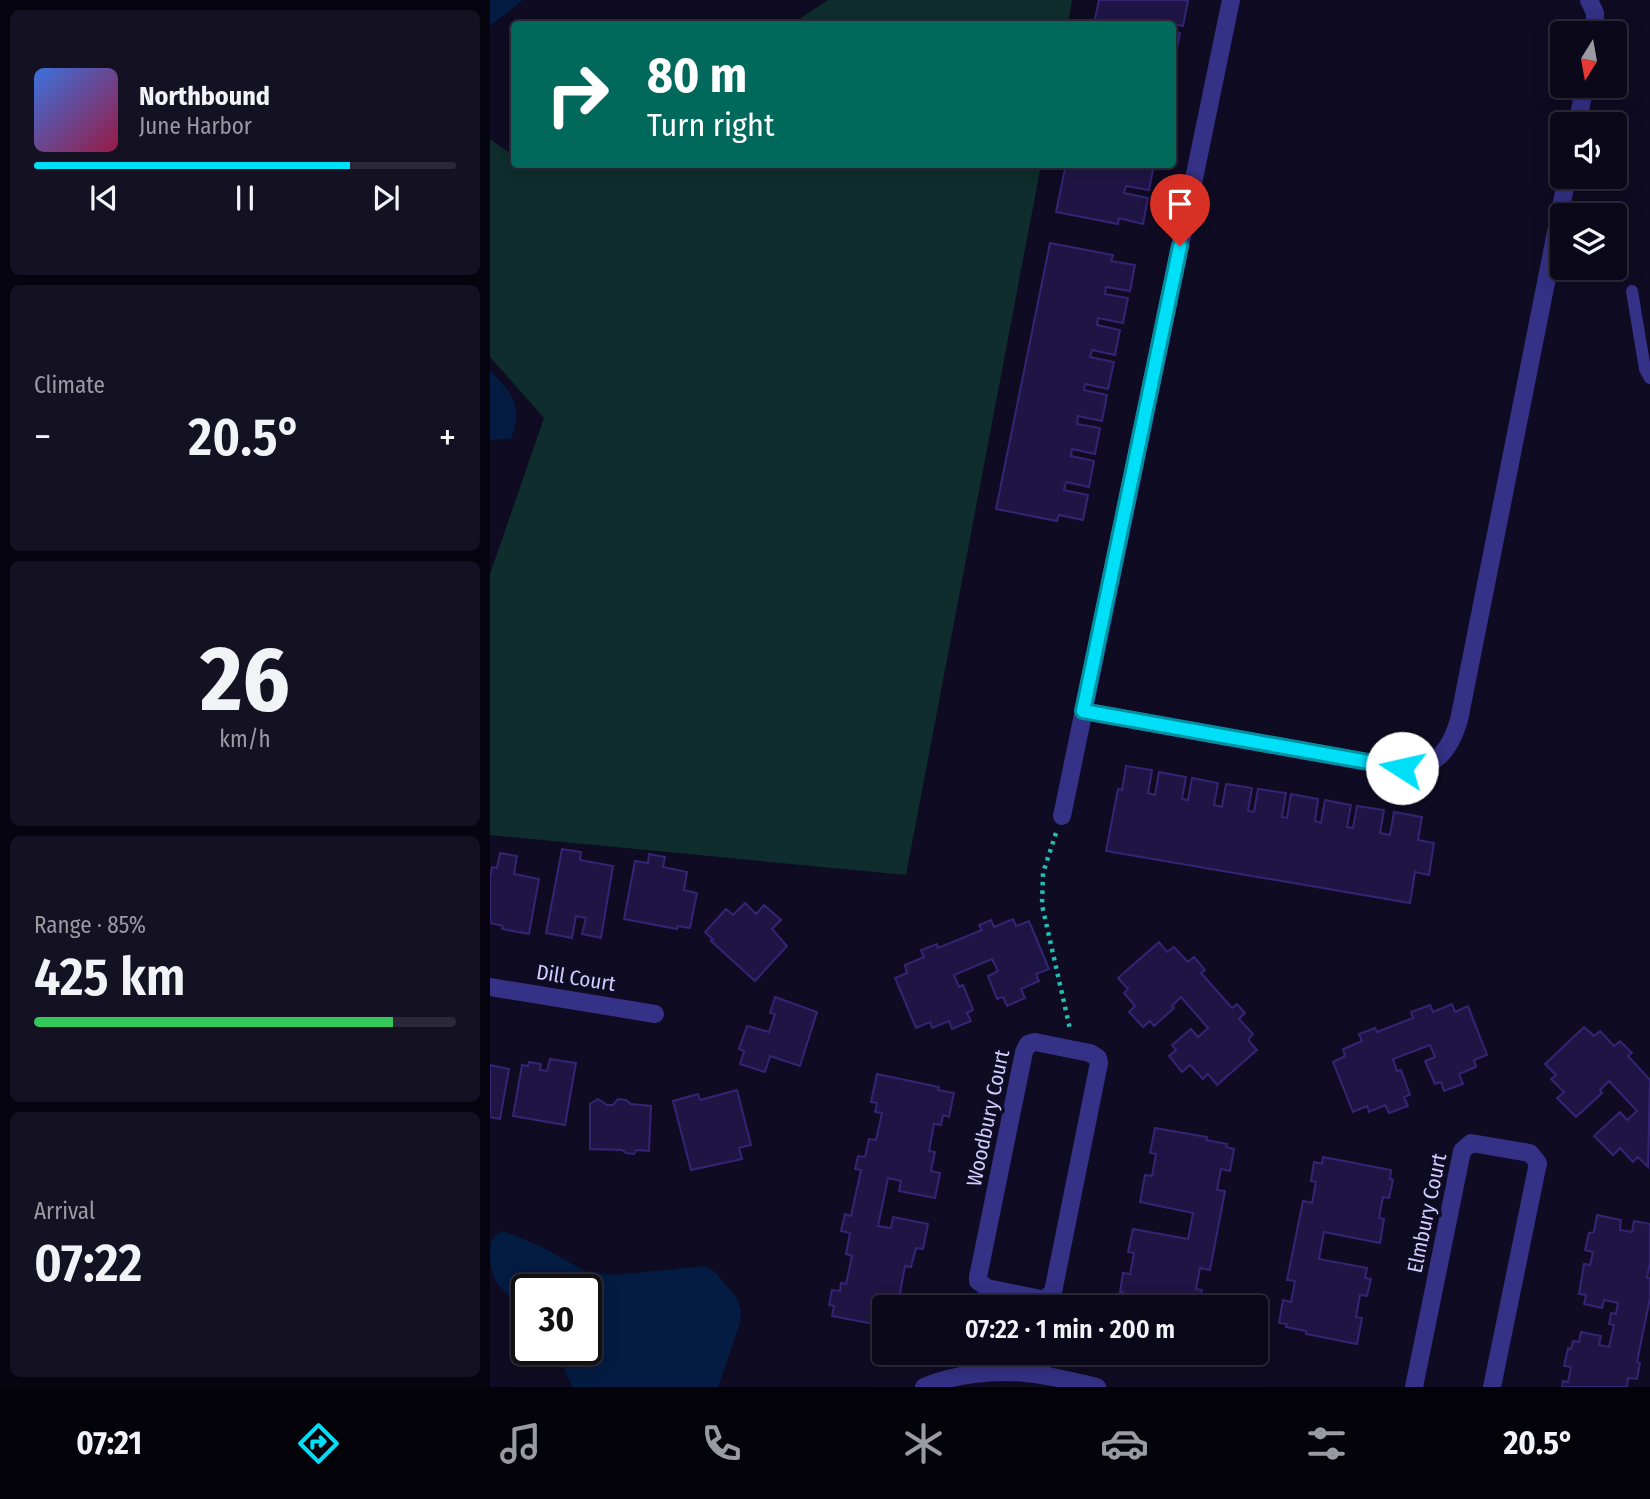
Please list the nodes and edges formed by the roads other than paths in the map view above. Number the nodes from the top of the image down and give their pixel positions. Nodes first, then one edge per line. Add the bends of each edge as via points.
1 (1231, 0) edge
2 (1589, 0) edge
3 (1595, 21) edge
4 (1565, 189) edge
5 (1632, 291) dead end
6 (1650, 378) edge
7 (1083, 711) junction
8 (1062, 816) road end
9 (490, 987) edge
10 (655, 1014) dead end
11 (1046, 1303) edge
12 (1041, 1365) edge
13 (1041, 1375) junction
14 (927, 1386) edge
15 (1097, 1387) edge
16 (1414, 1387) edge
17 (1492, 1387) edge

1 - 7 street
2 - 3 street
4 - 7 street via 1459,720 1440,757 1421,768 1402,768
5 - 6 lane
7 - 8 street
9 - 10 street, Dill Court
11 - 11 street, Woodbury Court via 987,1288 978,1281 1025,1048 1035,1042 1090,1053 1098,1058 1099,1067 1053,1292
12 - 13 street
13 - 14 street via 990,1373
13 - 15 street
16 - 17 street, Elmbury Court via 1462,1152 1471,1143 1530,1153 1538,1163

